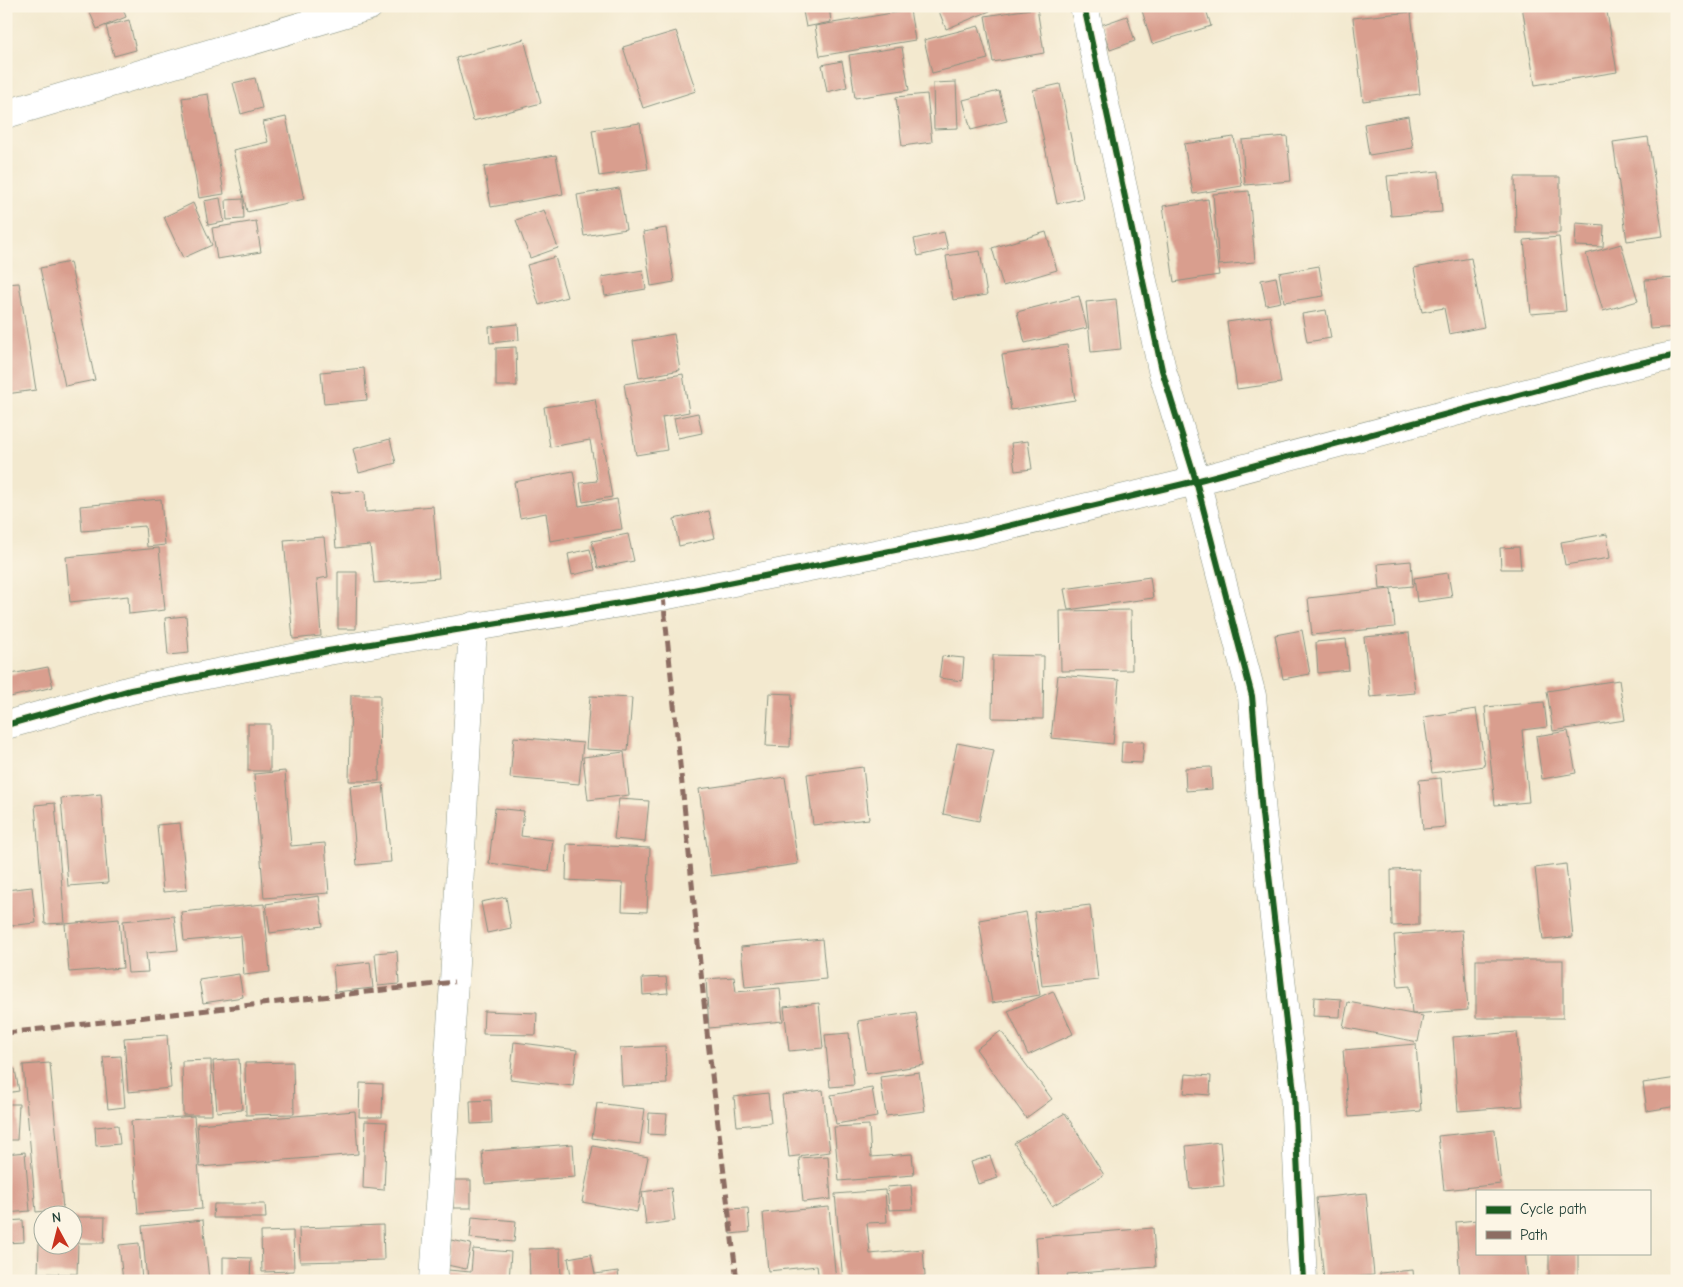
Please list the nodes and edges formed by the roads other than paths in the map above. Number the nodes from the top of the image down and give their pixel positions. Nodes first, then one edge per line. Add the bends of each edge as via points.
1 (369, 6) edge
2 (1084, 6) edge
3 (6, 114) edge
4 (1677, 355) edge
5 (1196, 480) junction
6 (472, 626) junction
7 (6, 725) edge
8 (434, 1281) edge
9 (1302, 1281) edge

1 - 3 street
2 - 5 street via 1162,370
4 - 5 street via 1631,364
5 - 6 street via 956,538 663,596
5 - 9 street via 1252,696 1262,814 1294,1092
6 - 7 street via 131,690
6 - 8 street via 454,982

